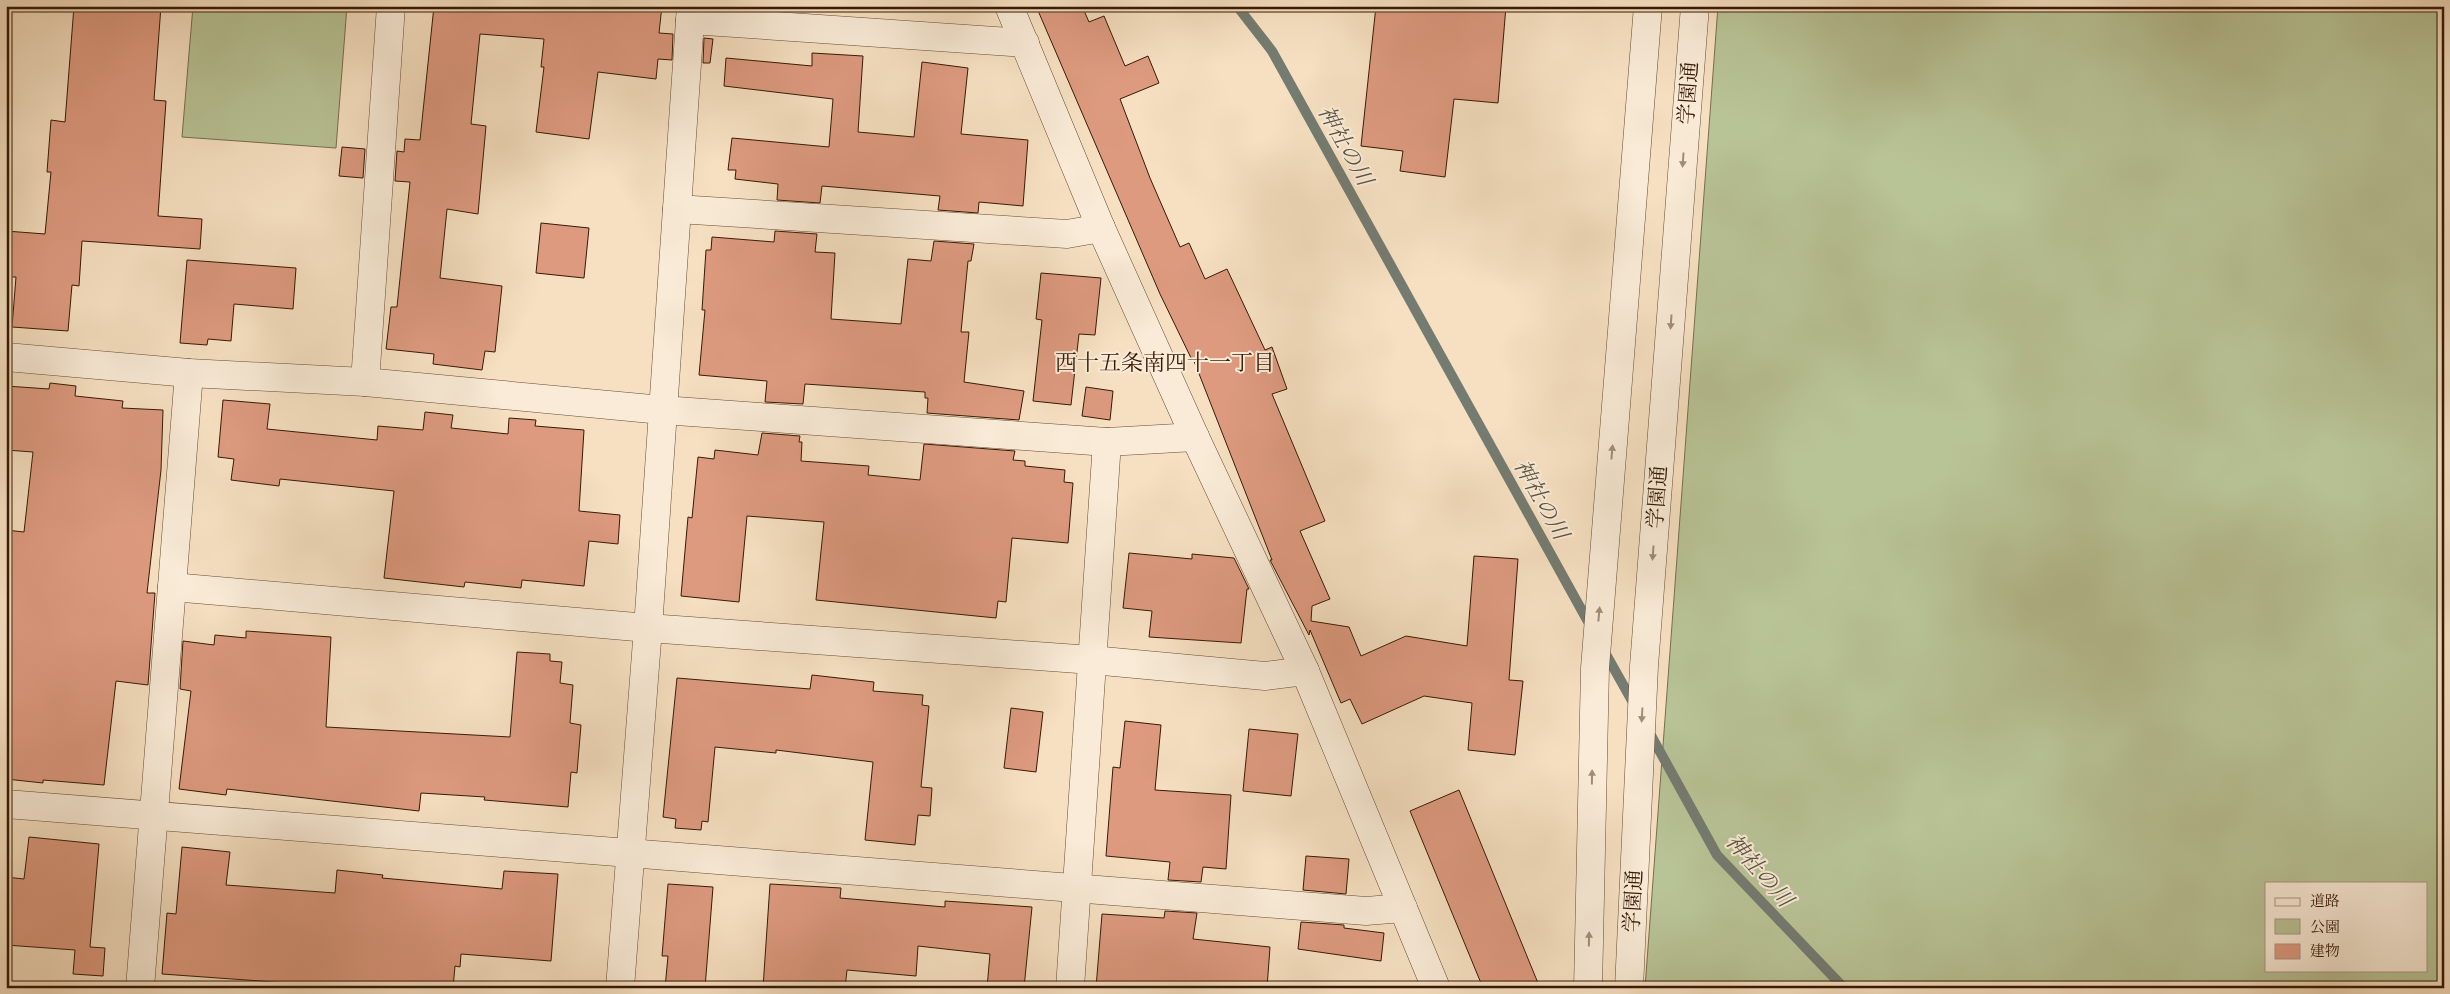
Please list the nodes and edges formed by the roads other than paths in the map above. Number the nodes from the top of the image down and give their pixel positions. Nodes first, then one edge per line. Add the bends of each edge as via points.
1 (391, 6) edge
2 (1009, 6) edge
3 (1648, 6) edge
4 (1695, 6) edge
5 (690, 13) edge
6 (1025, 43) junction
7 (677, 209) junction
8 (1101, 228) junction
9 (6, 357) edge
10 (189, 373) junction
11 (365, 382) junction
12 (662, 410) junction
13 (1195, 437) junction
14 (1107, 442) junction
15 (172, 587) junction
16 (648, 628) junction
17 (1092, 660) junction
18 (1305, 671) junction
19 (6, 804) edge
20 (155, 816) junction
21 (630, 852) junction
22 (1075, 889) junction
23 (1403, 908) junction
24 (140, 988) edge
25 (620, 988) edge
26 (1070, 988) edge
27 (1436, 988) edge
28 (1588, 988) edge
29 (1630, 988) edge

1 - 11 street
2 - 6 street
28 -> 3 street, 学園通 via 1595,668
4 -> 29 street, 学園通 via 1644,666
5 - 6 street
5 - 7 street
6 - 8 street
7 - 8 street via 1067,234
7 - 12 street
8 - 13 street
9 - 10 street
10 - 11 street
10 - 15 street
11 - 12 street
12 - 14 street
12 - 16 street
13 - 14 street
13 - 18 street
14 - 17 street
15 - 16 street
15 - 20 street
16 - 17 street
16 - 21 street
17 - 18 street via 1265,676
17 - 22 street
18 - 23 street
19 - 20 street
20 - 21 street
20 - 24 street
21 - 22 street
21 - 25 street
22 - 23 street via 1366,911
22 - 26 street
23 - 27 street

